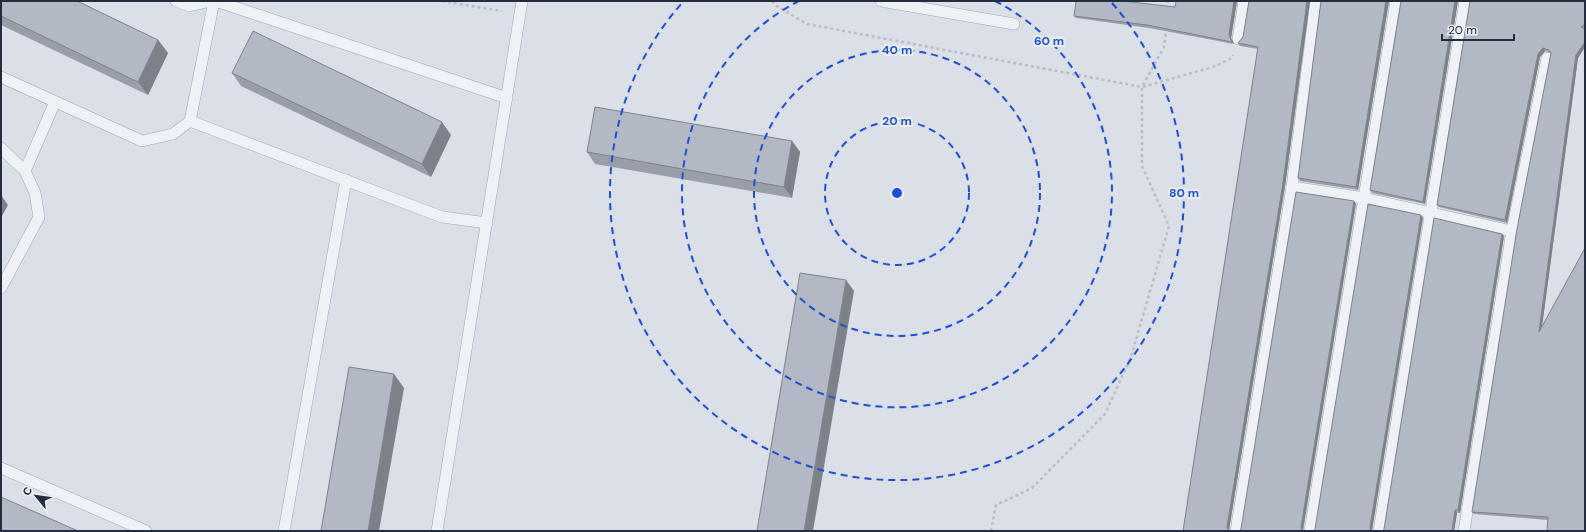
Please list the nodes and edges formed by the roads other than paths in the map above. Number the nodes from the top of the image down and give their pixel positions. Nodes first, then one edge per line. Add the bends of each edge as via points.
1 (176, 1) edge
2 (214, 1) edge
3 (522, 1) edge
4 (881, 1) edge
5 (1244, 1) edge
6 (1316, 1) edge
7 (1396, 1) edge
8 (1465, 1) edge
9 (1014, 24) dead end
10 (1238, 39) road end
11 (1547, 58) dead end
12 (1, 77) edge
13 (507, 98) junction
14 (55, 102) junction
15 (190, 121) junction
16 (1, 148) edge
17 (24, 171) junction
18 (346, 180) junction
19 (1292, 187) junction
20 (1364, 198) junction
21 (1430, 213) junction
22 (487, 223) junction
23 (1512, 232) junction
24 (1, 288) edge
25 (1, 468) edge
26 (146, 531) edge
27 (284, 531) edge
28 (438, 531) edge
29 (1236, 531) edge
30 (1310, 531) edge
31 (1379, 531) edge
32 (1464, 531) edge

1 - 2 lane via 189,6
2 - 13 lane
2 - 15 lane
3 - 13 lane
4 - 9 lane
5 - 10 lane
6 - 19 lane
7 - 20 lane
8 - 21 lane
11 - 23 lane
12 - 14 lane
13 - 22 lane
14 - 15 lane via 142,141 173,134
14 - 17 lane
15 - 18 lane
16 - 17 lane
17 - 24 lane via 35,193 39,217
18 - 22 lane via 442,217
18 - 27 lane
19 - 20 lane
19 - 29 lane
20 - 21 lane
20 - 30 lane
21 - 23 lane
21 - 31 lane
22 - 28 lane
23 - 32 lane
25 - 26 lane

